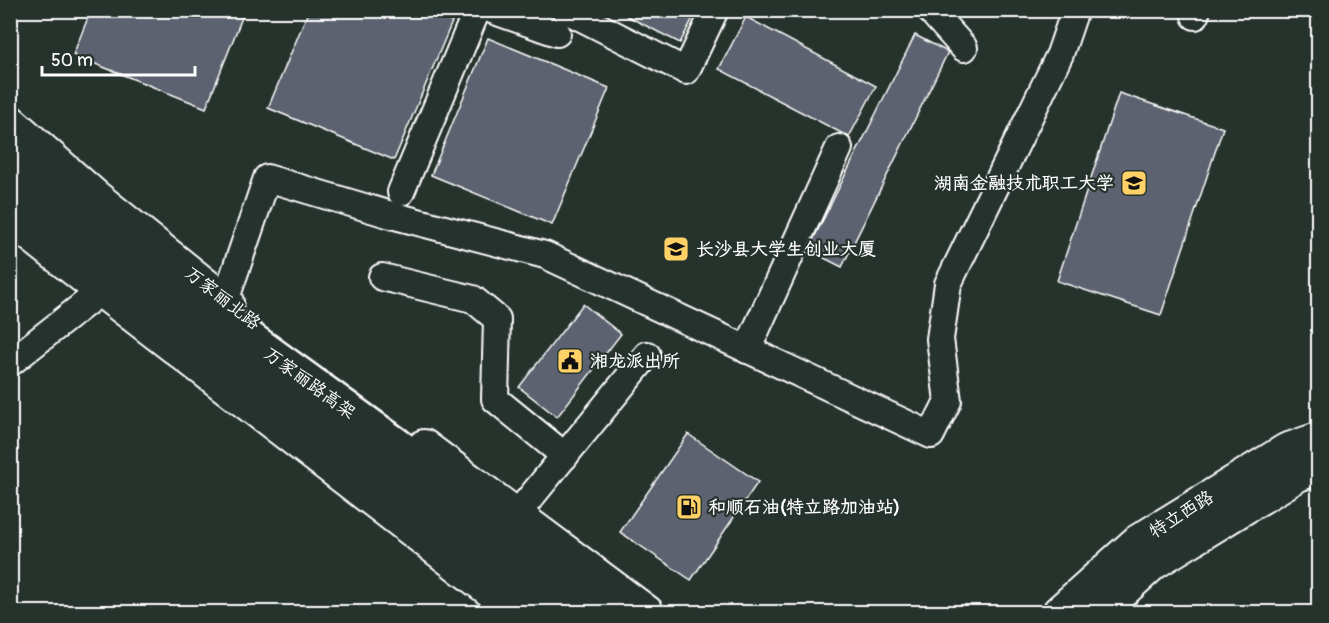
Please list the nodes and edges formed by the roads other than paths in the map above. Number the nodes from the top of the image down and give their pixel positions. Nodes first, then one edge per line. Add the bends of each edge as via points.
1 (477, 10) edge
2 (492, 10) edge
3 (715, 10) edge
4 (930, 10) edge
5 (1075, 10) edge
6 (567, 17) edge
7 (964, 48) dead end
8 (10, 121) edge
9 (10, 148) edge
10 (839, 148) dead end
11 (10, 183) edge
12 (401, 192) dead end
13 (10, 219) edge
14 (382, 277) dead end
15 (101, 291) junction
16 (225, 301) junction
17 (747, 350) junction
18 (647, 355) dead end
19 (10, 363) edge
20 (1318, 439) edge
21 (565, 456) junction
22 (1318, 468) edge
23 (517, 514) junction
24 (519, 612) edge
25 (564, 612) edge
26 (615, 612) edge
27 (647, 612) edge
28 (1059, 612) edge
29 (1100, 612) edge

1 - 12 street
2 - 6 street
3 - 6 street via 686,71
4 - 7 street
5 - 17 street via 1060,54 948,284 940,339 948,400 931,435
8 - 16 main road, 万家丽北路
9 - 26 highway, 万家丽路高架 via 32,170 216,314 397,445
10 - 17 street
11 - 25 highway, 万家丽路高架 via 209,343
13 - 15 main road
14 - 21 street via 473,299 497,319 495,399
15 - 19 street
15 - 24 main road
16 - 17 street via 267,178 545,255
16 - 23 main road, 万家丽北路
18 - 21 street
20 - 28 main road, 特立西路 via 1286,450 1138,541
21 - 23 street
22 - 29 main road, 特立西路 via 1298,475 1154,563
23 - 27 main road, 万家丽北路

